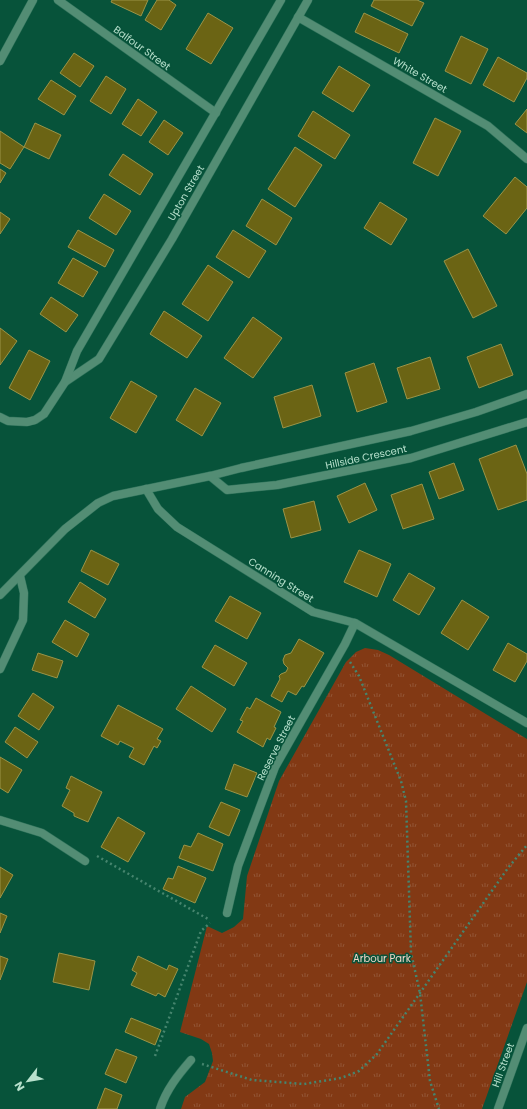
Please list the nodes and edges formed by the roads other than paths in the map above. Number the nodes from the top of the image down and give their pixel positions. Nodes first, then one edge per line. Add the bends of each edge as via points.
1 (33, 0) edge
2 (58, 0) edge
3 (281, 0) edge
4 (308, 0) edge
5 (298, 17) junction
6 (0, 62) edge
7 (216, 113) junction
8 (527, 159) edge
9 (65, 382) junction
10 (527, 394) edge
11 (0, 417) edge
12 (527, 422) edge
13 (210, 476) junction
14 (146, 489) junction
15 (20, 576) junction
16 (0, 596) edge
17 (355, 623) junction
18 (0, 669) edge
19 (527, 723) edge
20 (0, 820) edge
21 (85, 861) dead end
22 (227, 913) dead end
23 (527, 1028) edge
24 (191, 1060) road end
25 (160, 1109) edge
26 (498, 1109) edge

1 - 6 street
2 - 7 street, Balfour Street
3 - 7 street, Upton Street
4 - 5 street, Upton Street
5 - 8 street, White Street via 488,126
5 - 9 street, Upton Street via 172,239 99,359
7 - 9 street, Upton Street via 77,351
9 - 11 street, Upton Street via 44,414 35,420 8,421
10 - 13 street, Hillside Crescent via 411,431
12 - 13 street, Hillside Crescent via 411,458 277,485 226,490
13 - 14 street, Hillside Crescent
14 - 15 street, Hillside Crescent via 113,496 98,503 65,529
14 - 17 street, Canning Street via 158,509 177,527 313,612
15 - 16 street, Hillside Crescent
15 - 18 street via 24,593 23,620
17 - 19 street, Canning Street
17 - 22 street, Reserve Street via 276,766 238,866
20 - 21 street via 42,833
23 - 26 street, Hill Street
24 - 25 street via 173,1081

